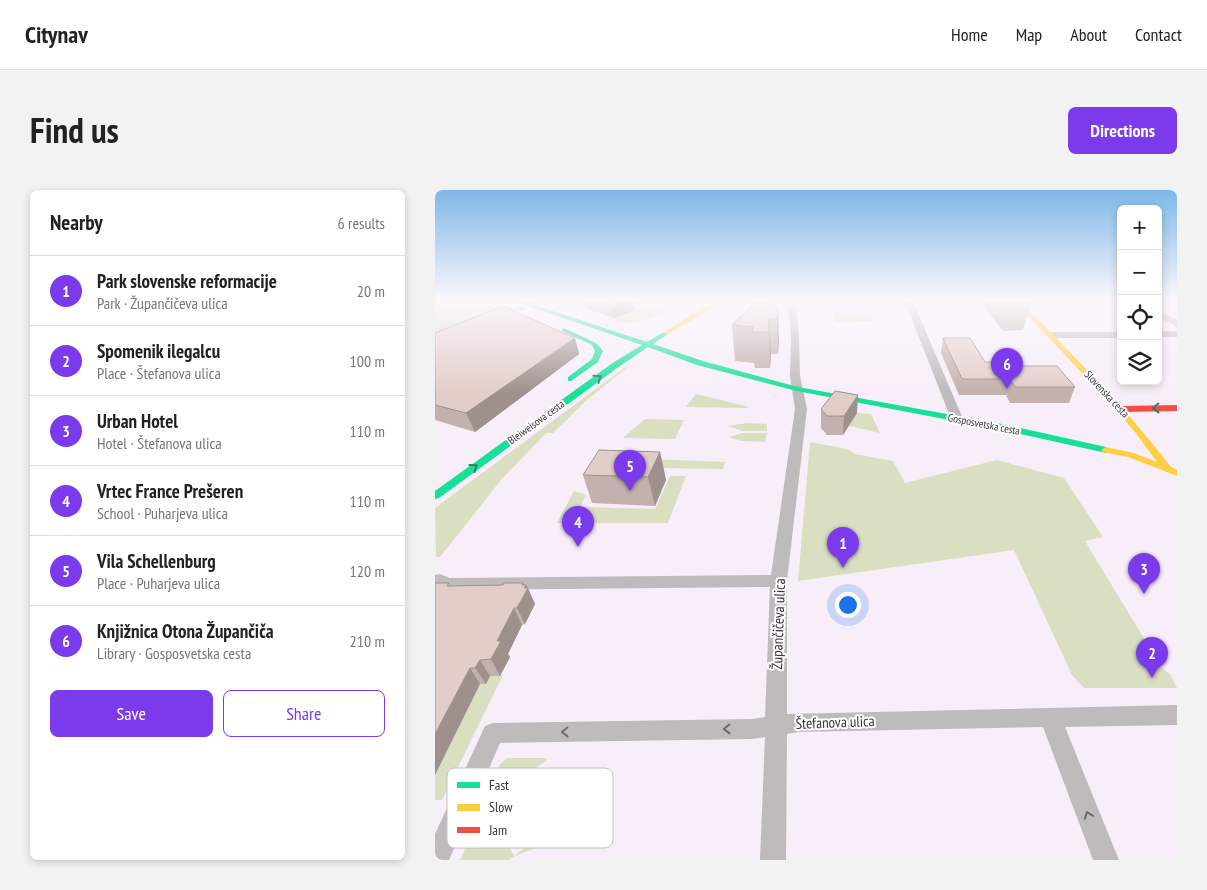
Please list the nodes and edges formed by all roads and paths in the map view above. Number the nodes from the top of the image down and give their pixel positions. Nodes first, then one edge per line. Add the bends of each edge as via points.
1 (564, 330) edge
2 (592, 330) edge
3 (604, 330) edge
4 (656, 330) edge
5 (665, 330) edge
6 (794, 330) edge
7 (921, 330) edge
8 (1047, 330) edge
9 (1162, 334) edge
10 (1177, 334) edge
11 (1052, 335) junction
12 (1117, 335) edge
13 (637, 345) junction
14 (797, 389) junction
15 (1122, 408) junction
16 (1177, 408) edge
17 (957, 419) junction
18 (1172, 471) edge
19 (435, 496) edge
20 (440, 580) dead end
21 (779, 581) junction
22 (1177, 715) edge
23 (1050, 717) junction
24 (776, 726) junction
25 (478, 768) edge
26 (447, 837) edge
27 (437, 860) edge
28 (773, 860) edge
29 (1106, 860) edge

1 - 13 main road, Bleiweisova cesta via 594,344 599,355 562,388
2 - 13 main road
3 - 13 main road
4 - 13 main road
5 - 13 main road
6 - 14 street, Župančičeva ulica
7 - 17 street
8 - 11 main road, Slovenska cesta
9 - 10 street
11 - 12 street
11 - 15 main road, Slovenska cesta
13 - 14 main road, Gosposvetska cesta
19 -> 13 main road, Bleiweisova cesta
14 - 17 main road, Gosposvetska cesta
14 - 21 street, Župančičeva ulica via 801,409
16 -> 15 main road
15 - 18 main road, Slovenska cesta
17 - 18 main road, Gosposvetska cesta via 1131,455
20 - 21 street via 448,584
21 - 24 street, Župančičeva ulica
22 - 23 street, Štefanova ulica
23 - 24 street, Štefanova ulica via 798,722
29 -> 23 street
24 -> 25 street, Štefanova ulica via 493,733
24 - 28 street, Župančičeva ulica
26 -> 27 street, Štefanova ulica

